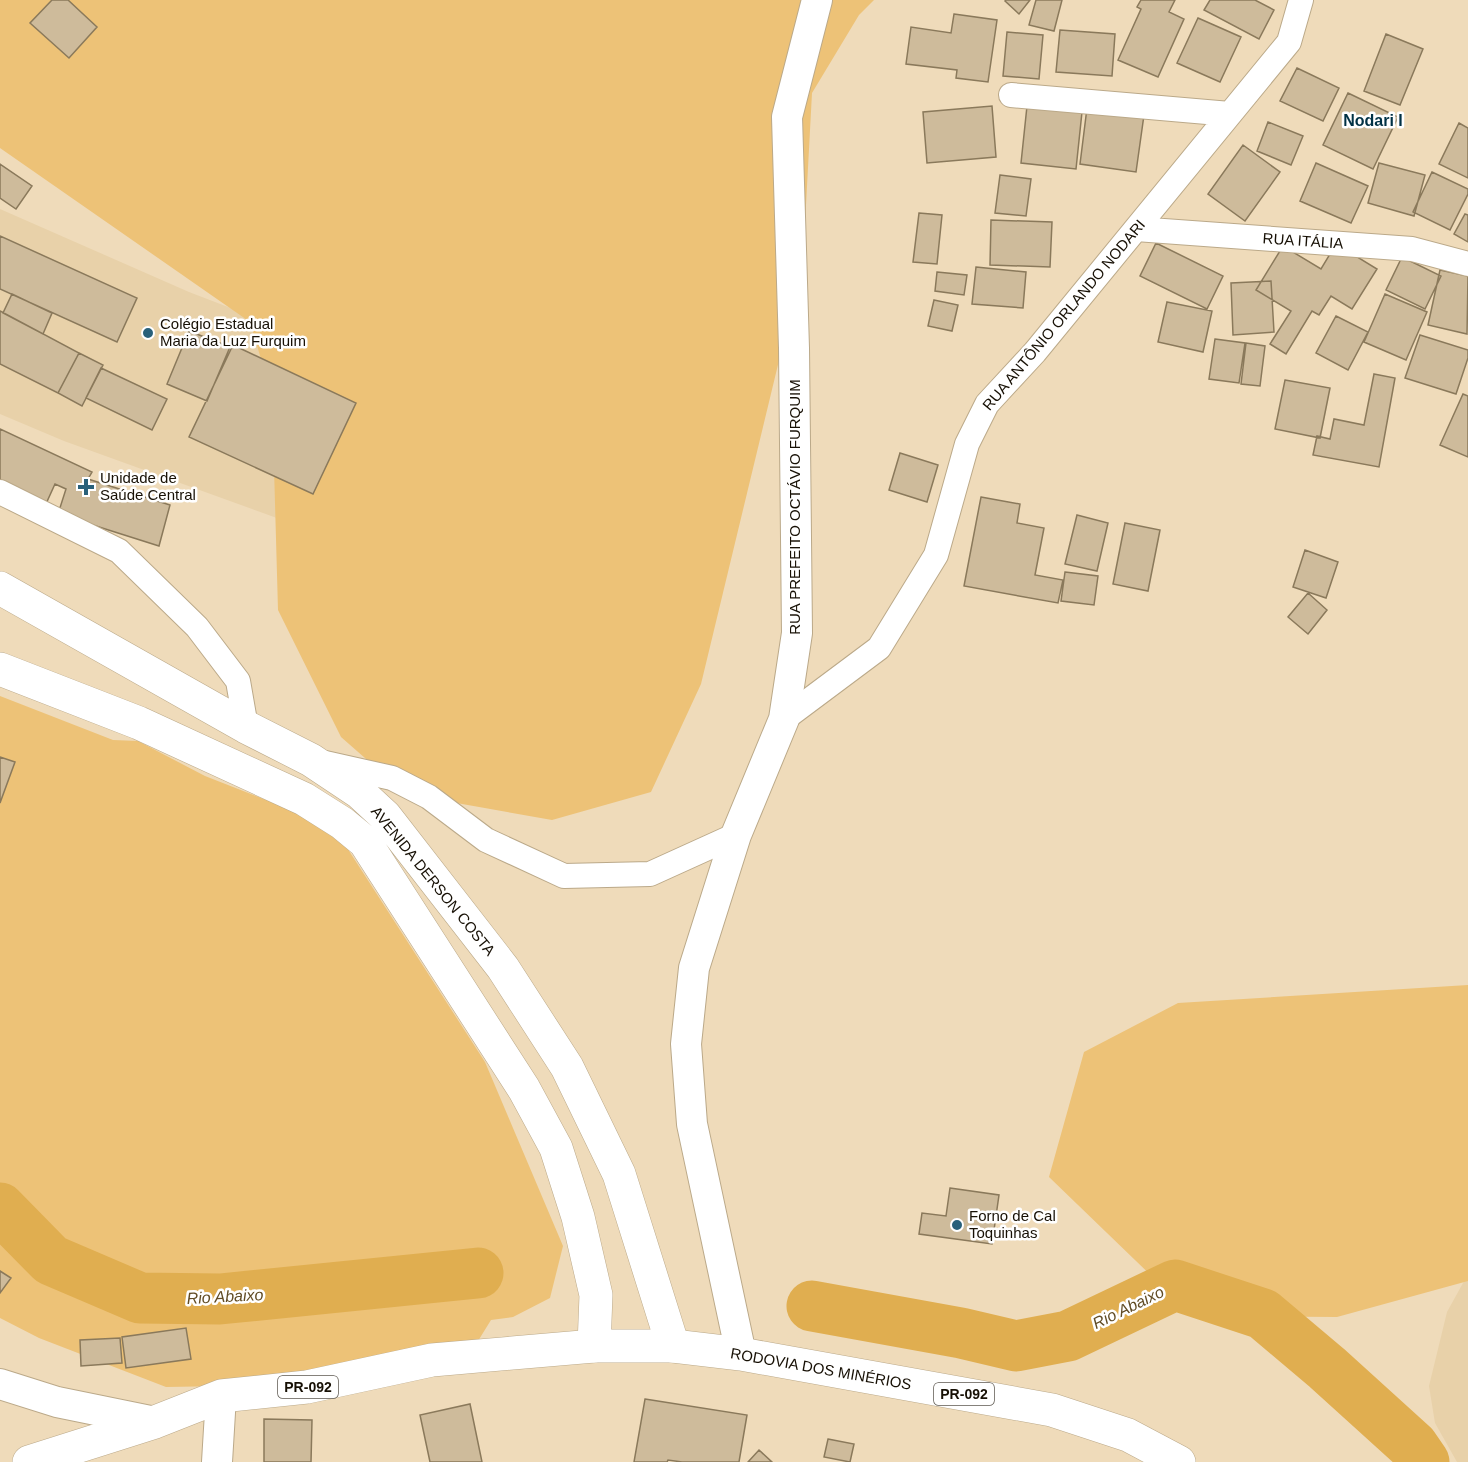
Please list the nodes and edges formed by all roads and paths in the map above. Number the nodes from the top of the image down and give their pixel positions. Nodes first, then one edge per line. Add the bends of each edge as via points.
1 (817, 0) edge
2 (1301, 0) edge
3 (1011, 95) dead end
4 (1230, 114) junction
5 (1136, 229) junction
6 (1468, 264) edge
7 (0, 492) edge
8 (0, 588) edge
9 (0, 669) edge
10 (783, 719) junction
11 (246, 727) junction
12 (311, 760) junction
13 (736, 835) junction
14 (594, 1346) junction
15 (673, 1346) junction
16 (741, 1354) junction
17 (0, 1384) edge
18 (221, 1396) junction
19 (155, 1422) junction
20 (29, 1462) edge
21 (217, 1462) edge
22 (1179, 1462) edge

1 - 10 street, RUA PREFEITO OCTÁVIO FURQUIM via 787,117 797,633
2 - 4 street, RUA ANTÔNIO ORLANDO NODARI via 1289,42
3 - 4 street
4 - 5 street, RUA ANTÔNIO ORLANDO NODARI
5 - 6 street, RUA ITÁLIA via 1412,249
5 - 10 street, RUA ANTÔNIO ORLANDO NODARI via 987,404 967,444 936,555 879,648
7 - 11 street via 118,551 197,627 238,681
8 - 11 main road, AVENIDA DERSON COSTA
9 - 14 main road, AVENIDA DERSON COSTA via 139,723 304,799 364,842 518,1079 556,1148 578,1217 596,1296
10 - 13 street, RUA PREFEITO OCTÁVIO FURQUIM
11 - 12 main road, AVENIDA DERSON COSTA
12 - 13 street via 392,778 429,797 486,840 564,876 650,874
12 - 15 main road, AVENIDA DERSON COSTA via 359,792 385,816 503,968 567,1067 619,1174
13 - 16 street, RUA PREFEITO OCTÁVIO FURQUIM via 693,968 686,1044 692,1124
14 - 15 main road, RODOVIA DOS MINÉRIOS / PR-092
14 - 18 main road, PR-092 via 432,1360 307,1387
15 - 16 main road, RODOVIA DOS MINÉRIOS / PR-092
16 - 22 main road, RODOVIA DOS MINÉRIOS / PR-092 via 1052,1410 1128,1435
17 - 19 street
18 - 19 main road, PR-092
18 - 21 street
19 - 20 main road, PR-092

